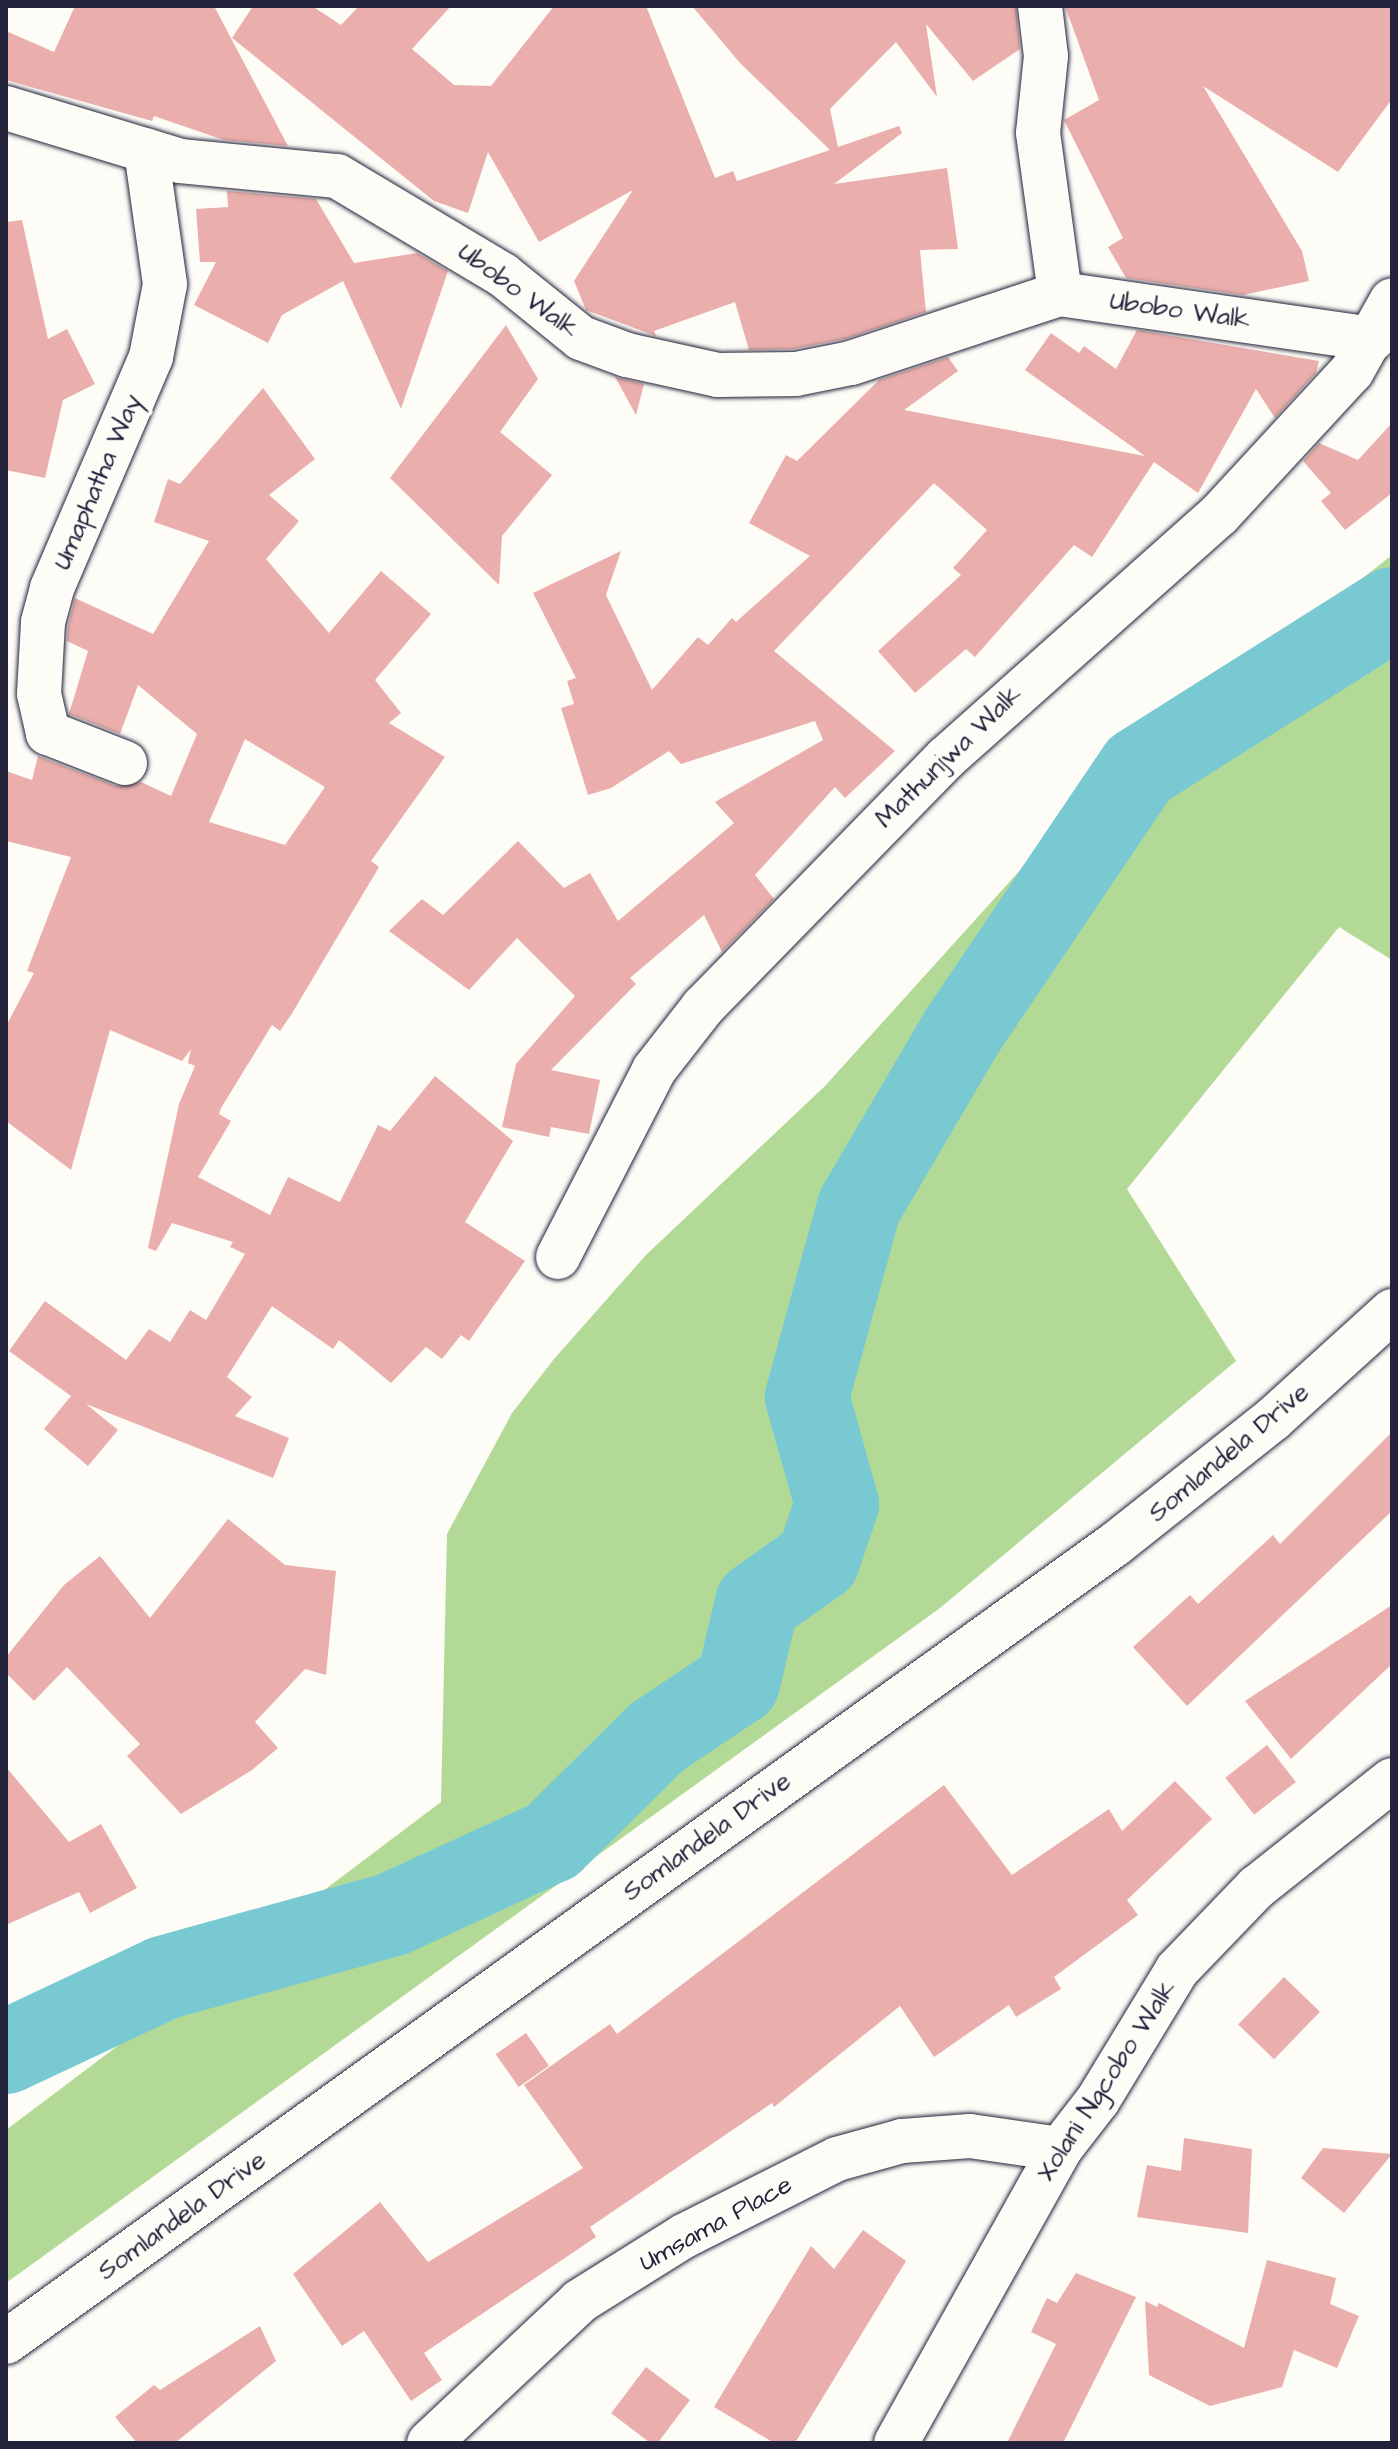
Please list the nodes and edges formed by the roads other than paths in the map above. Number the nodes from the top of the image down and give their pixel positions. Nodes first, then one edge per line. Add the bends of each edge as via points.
1 (1040, 6) edge
2 (6, 108) edge
3 (146, 150) junction
4 (1060, 294) junction
5 (1392, 300) edge
6 (1373, 339) junction
7 (125, 763) dead end
8 (558, 1257) dead end
9 (1392, 1311) edge
10 (1392, 1780) edge
11 (1060, 2149) junction
12 (6, 2342) edge
13 (429, 2443) edge
14 (896, 2443) edge

1 - 4 street via 1046,56 1038,133
2 - 3 street, Ubobo Walk
3 - 4 street, Ubobo Walk via 180,161 337,176 503,275 581,338 642,359 718,375 796,374 851,363
3 - 7 street, Umaphatha Way via 165,284 154,343 52,588 43,622 39,694 48,733
4 - 6 street, Ubobo Walk
5 - 6 street, Mathunjwa Walk
6 - 8 street, Mathunjwa Walk via 1352,371 1219,515 957,748 703,1007 654,1070
9 - 12 street, Somlandela Drive via 1262,1429 1114,1545
10 - 11 street, Xolani Ngcobo Walk via 1216,1926 1177,1970 1098,2100
11 - 13 street, Umsama Place via 970,2136 902,2141 837,2159 684,2236 580,2301
11 - 14 street, Xolani Ngcobo Walk

